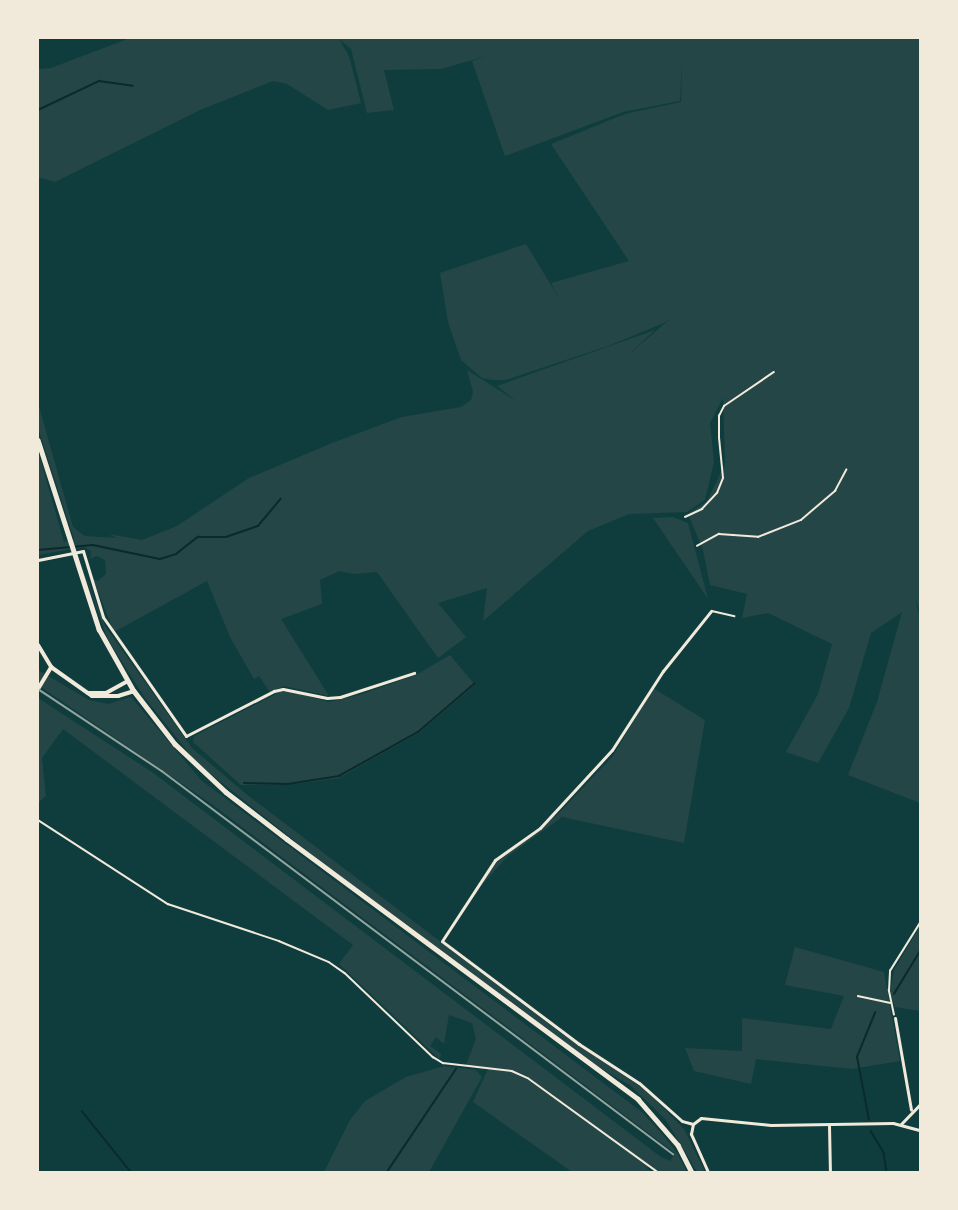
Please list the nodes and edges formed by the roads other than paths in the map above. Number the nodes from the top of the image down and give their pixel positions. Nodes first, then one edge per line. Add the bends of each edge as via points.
1 (38, 440) edge
2 (38, 560) edge
3 (711, 611) joint
4 (734, 616) dead end
5 (38, 645) edge
6 (51, 667) junction
7 (414, 673) dead end
8 (128, 681) junction
9 (38, 689) edge
10 (134, 691) junction
11 (84, 692) junction
12 (895, 1018) road end
13 (921, 1104) edge
14 (911, 1110) junction
15 (693, 1124) junction
16 (901, 1124) junction
17 (829, 1125) junction
18 (921, 1130) edge
19 (692, 1173) edge
20 (708, 1173) edge
21 (830, 1173) edge

1 - 8 main road via 99,629
2 - 7 street via 83,551 103,617 186,736 274,691 340,697
3 - 4 lane
3 - 15 street via 663,671 612,750 540,828 495,860 442,941 579,1044 639,1083 682,1122
5 - 6 street
6 - 9 street
6 - 11 street
8 - 10 main road
8 - 11 street via 106,693
10 - 11 street via 106,697
10 - 19 main road via 175,744 226,792 567,1050 638,1099 678,1145
12 - 14 street
13 - 14 street
14 - 16 street
15 - 17 street via 710,1117 771,1125
15 - 20 street via 691,1134
16 - 17 street
16 - 18 street
17 - 21 street

